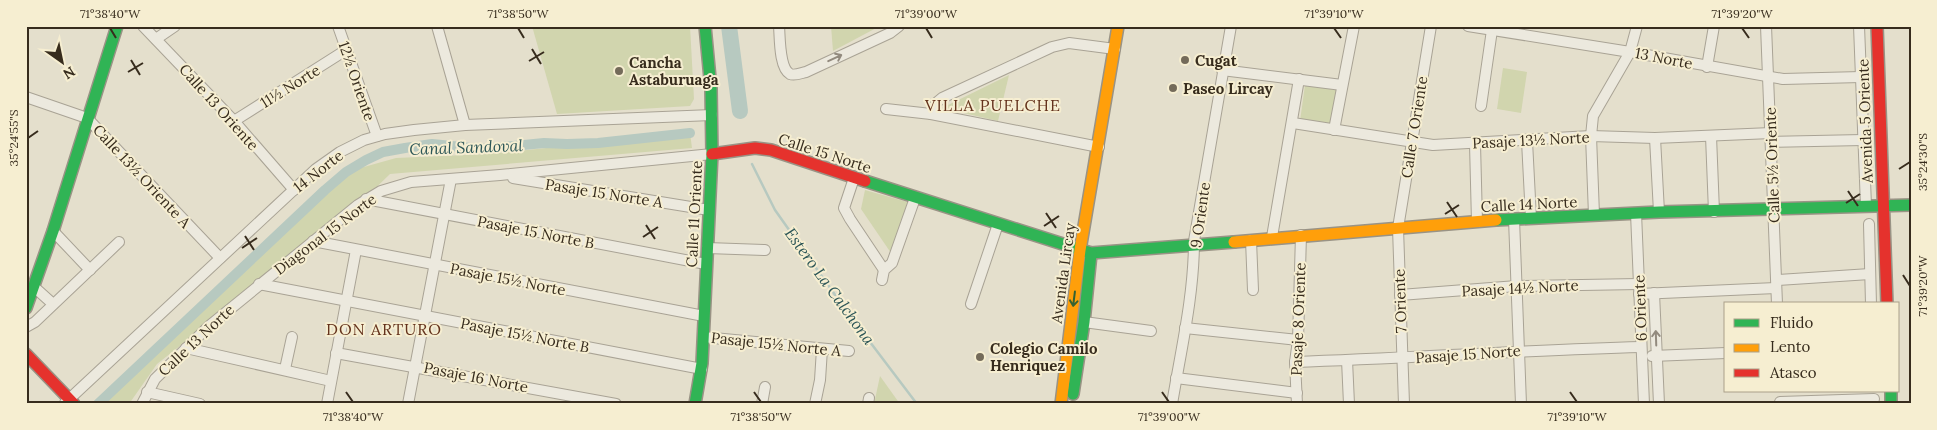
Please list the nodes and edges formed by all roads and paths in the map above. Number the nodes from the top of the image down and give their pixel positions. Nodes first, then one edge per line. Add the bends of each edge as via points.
1 (117, 26) edge
2 (143, 26) edge
3 (176, 26) edge
4 (338, 26) edge
5 (437, 26) edge
6 (705, 26) edge
7 (779, 26) edge
8 (899, 26) edge
9 (1118, 26) edge
10 (1231, 26) edge
11 (1354, 26) edge
12 (1431, 26) edge
13 (1468, 26) edge
14 (1637, 26) edge
15 (1714, 26) edge
16 (1766, 26) edge
17 (1859, 26) edge
18 (1877, 26) edge
19 (1492, 30) junction
20 (1515, 30) edge
21 (156, 39) junction
22 (1115, 49) junction
23 (346, 50) junction
24 (1630, 52) junction
25 (1707, 67) junction
26 (1222, 70) junction
27 (1768, 76) junction
28 (1861, 77) junction
29 (1299, 79) junction
30 (1342, 85) junction
31 (26, 97) edge
32 (1481, 106) dead end
33 (886, 109) dead end
34 (931, 114) junction
35 (712, 115) junction
36 (87, 118) junction
37 (234, 122) junction
38 (1293, 123) junction
39 (465, 125) junction
40 (1334, 130) junction
41 (376, 136) junction
42 (1591, 136) junction
43 (1711, 136) junction
44 (1655, 138) junction
45 (1771, 138) junction
46 (1864, 140) junction
47 (1527, 141) junction
48 (1412, 142) junction
49 (1475, 144) junction
50 (1099, 148) junction
51 (712, 154) junction
52 (500, 175) junction
53 (854, 178) junction
54 (451, 179) junction
55 (294, 190) junction
56 (915, 198) junction
57 (366, 199) junction
58 (1911, 205) edge
59 (1866, 206) junction
60 (1883, 206) junction
61 (1773, 209) junction
62 (709, 210) junction
63 (1659, 212) junction
64 (1714, 212) junction
65 (1636, 213) junction
66 (444, 214) junction
67 (1594, 215) junction
68 (1531, 218) junction
69 (1514, 219) junction
70 (1477, 222) junction
71 (998, 224) junction
72 (1869, 224) dead end
73 (1398, 228) junction
74 (53, 232) junction
75 (1301, 235) junction
76 (1272, 237) junction
77 (1251, 240) junction
78 (119, 242) dead end
79 (312, 242) junction
80 (1194, 246) junction
81 (707, 248) junction
82 (356, 250) junction
83 (765, 250) dead end
84 (1086, 252) junction
85 (220, 258) junction
86 (706, 264) junction
87 (435, 265) junction
88 (90, 270) junction
89 (1870, 274) junction
90 (259, 284) junction
91 (1776, 284) junction
92 (1517, 286) junction
93 (1640, 289) junction
94 (1253, 290) dead end
95 (30, 291) edge
96 (1654, 293) junction
97 (1400, 295) junction
98 (346, 302) junction
99 (1777, 302) edge
100 (1871, 302) edge
101 (1887, 302) edge
102 (53, 304) junction
103 (971, 304) dead end
104 (26, 308) edge
105 (425, 315) junction
106 (704, 316) junction
107 (1084, 322) junction
108 (26, 327) edge
109 (1185, 328) junction
110 (1151, 331) dead end
111 (292, 337) dead end
112 (704, 337) junction
113 (1298, 340) junction
114 (186, 348) junction
115 (822, 348) junction
116 (1519, 350) junction
117 (849, 351) dead end
118 (1641, 352) junction
119 (336, 353) junction
120 (1724, 353) edge
121 (26, 354) edge
122 (1657, 356) junction
123 (1402, 358) junction
124 (1347, 360) junction
125 (1295, 362) junction
126 (415, 366) junction
127 (702, 369) junction
128 (285, 370) junction
129 (1176, 378) junction
130 (331, 381) junction
131 (764, 387) dead end
132 (147, 392) junction
133 (1297, 398) edge
134 (1874, 398) edge
135 (1780, 399) edge
136 (69, 402) edge
137 (329, 403) edge
138 (142, 404) edge
139 (200, 404) edge
140 (408, 404) edge
141 (616, 404) edge
142 (695, 404) edge
143 (762, 404) edge
144 (815, 404) edge
145 (1061, 404) edge
146 (1071, 404) edge
147 (1172, 404) edge
148 (1349, 404) edge
149 (1404, 404) edge
150 (1521, 404) edge
151 (1644, 404) edge
152 (1659, 404) edge

1 - 36 street
2 - 21 street, Calle 13 Oriente
3 - 21 street
4 - 23 street, 12½ Oriente
5 - 39 street
6 - 35 street, Calle 11 Oriente
7 -> 8 street via 783,66 795,75
9 - 22 street, Avenida Lircay
10 - 26 street, 9 Oriente
11 - 30 street
12 - 48 street, Calle 7 Oriente
13 - 19 street, 13 Norte
14 - 24 street
15 - 25 street
16 - 27 street, Calle 5½ Oriente
17 - 28 street
18 - 60 street, Avenida 5 Oriente
19 - 20 street, 13 Norte
19 - 32 street
20 - 24 street, 13 Norte
21 - 37 street, Calle 13 Oriente
22 - 34 street via 1069,43 1052,47 942,98
22 - 50 street, Avenida Lircay
23 - 37 street, 11½ Norte
23 - 41 street, 12½ Oriente
24 - 25 street, 13 Norte
24 - 42 street via 1593,116
25 - 27 street, 13 Norte
26 - 29 street
26 - 80 street, 9 Oriente
27 - 28 street, 13 Norte via 1783,79
27 - 45 street, Calle 5½ Oriente
28 - 46 street
29 - 30 street
29 - 38 street
30 - 40 street
31 - 36 street, Calle 13½ Oriente A
33 - 34 street
34 - 50 street
35 - 39 street, 14 Norte
35 - 51 street, Calle 11 Oriente
36 - 74 street
36 - 85 street, Calle 13½ Oriente A
37 - 55 street, Calle 13 Oriente
38 - 40 street, Pasaje 13½ Norte
38 - 76 street
39 - 41 street, 14 Norte
40 - 48 street, Pasaje 13½ Norte
41 - 55 street, 14 Norte via 336,154
42 - 44 street, Pasaje 13½ Norte
42 - 47 street, Pasaje 13½ Norte
42 - 67 street
43 - 44 street, Pasaje 13½ Norte
43 - 45 street, Pasaje 13½ Norte
43 - 64 street
44 - 63 street
45 - 46 street, Pasaje 13½ Norte
45 - 61 street, Calle 5½ Oriente
46 - 59 street
47 - 49 street, Pasaje 13½ Norte
47 - 68 street
48 - 49 street, Pasaje 13½ Norte
48 - 73 street, Calle 7 Oriente
49 - 70 street
50 - 84 street, Avenida Lircay
51 - 52 street, Calle 15 Norte
51 - 53 street, Calle 15 Norte via 764,149
51 - 62 street, Calle 11 Oriente
52 - 54 street, Calle 15 Norte
52 - 62 street, Pasaje 15 Norte A
53 - 56 street, Calle 15 Norte
53 - 56 street via 844,208 883,275 892,263
54 - 57 street, Diagonal 15 Norte via 400,184
54 - 66 street
55 - 85 street, 14 Norte
56 - 71 street, Calle 15 Norte
57 - 66 street, Pasaje 15 Norte B
57 - 79 street, Diagonal 15 Norte
58 - 60 street, Calle 14 Norte
59 - 60 street, Calle 14 Norte
59 - 61 street, Calle 14 Norte
60 - 101 street, Avenida 5 Oriente
61 - 64 street, Calle 14 Norte
61 - 91 street, Calle 5½ Oriente
62 - 81 street, Calle 11 Oriente
63 - 64 street, Calle 14 Norte
63 - 65 street, Calle 14 Norte
65 - 67 street, Calle 14 Norte
65 - 93 street, 6 Oriente
66 - 86 street, Pasaje 15 Norte B
66 - 87 street
67 - 68 street, Calle 14 Norte
68 - 69 street, Calle 14 Norte
69 - 70 street, Calle 14 Norte
69 - 92 street
70 - 73 street, Calle 14 Norte
71 - 84 street, Calle 15 Norte
71 - 103 street
72 - 89 street
73 - 75 street, Calle 14 Norte
73 - 97 street, 7 Oriente
74 - 88 street
74 - 95 street
75 - 76 street, Calle 14 Norte
75 - 113 street, Pasaje 8 Oriente
76 - 77 street, Calle 14 Norte
77 - 80 street, Calle 14 Norte
77 - 94 street
78 - 88 street
79 - 82 street, Pasaje 15½ Norte
79 - 90 street, Diagonal 15 Norte
80 - 84 street, Calle 14 Norte
80 - 109 street, 9 Oriente
81 - 83 street
81 - 86 street, Calle 11 Oriente
82 - 87 street, Pasaje 15½ Norte
82 - 98 street
84 - 107 street, Avenida Lircay
84 -> 145 street, Avenida Lircay
85 - 136 street, 14 Norte
86 - 106 street, Calle 11 Oriente
87 - 105 street
87 - 106 street, Pasaje 15½ Norte
88 - 102 street
89 - 91 street, Pasaje 14½ Norte
89 - 100 street
90 - 98 street, Pasaje 15½ Norte B
90 - 114 street, Calle 13 Norte
91 - 96 street, Pasaje 14½ Norte
91 - 99 street, Calle 5½ Oriente
92 - 93 street, Pasaje 14½ Norte
92 - 97 street, Pasaje 14½ Norte
92 - 116 street
93 - 96 street, Pasaje 14½ Norte
93 - 118 street, 6 Oriente
95 - 102 street
95 - 104 street
122 -> 96 street, 6 Oriente
97 - 123 street, 7 Oriente
98 - 105 street, Pasaje 15½ Norte B
98 - 119 street
102 - 108 street
105 - 126 street
105 - 127 street, Pasaje 15½ Norte B
106 - 112 street, Calle 11 Oriente
107 - 110 street
107 - 146 street, Avenida Lircay
109 - 113 street
109 - 129 street, 9 Oriente
111 - 128 street
112 - 115 street, Pasaje 15½ Norte A
112 - 127 street, Calle 11 Oriente
113 - 125 street, Pasaje 8 Oriente
114 - 128 street
114 - 132 street, Calle 13 Norte via 155,379
115 - 117 street, Pasaje 15½ Norte A
115 - 144 street
116 - 118 street, Pasaje 15 Norte
116 - 123 street, Pasaje 15 Norte
116 - 150 street
118 - 122 street
118 - 151 street, 6 Oriente
119 - 126 street, Pasaje 16 Norte
119 - 130 street
120 - 122 street
121 - 136 street
122 - 152 street, 6 Oriente
123 - 124 street, Pasaje 15 Norte
123 - 149 street, 7 Oriente
124 - 125 street, Pasaje 15 Norte
124 - 148 street
125 - 133 street, Pasaje 8 Oriente
126 - 140 street
126 - 141 street, Pasaje 16 Norte
127 - 142 street, Calle 11 Oriente
128 - 130 street
129 - 133 street
129 - 147 street, 9 Oriente
130 - 137 street
131 - 143 street
132 - 138 street, Calle 13 Norte
132 - 139 street
134 - 135 street

